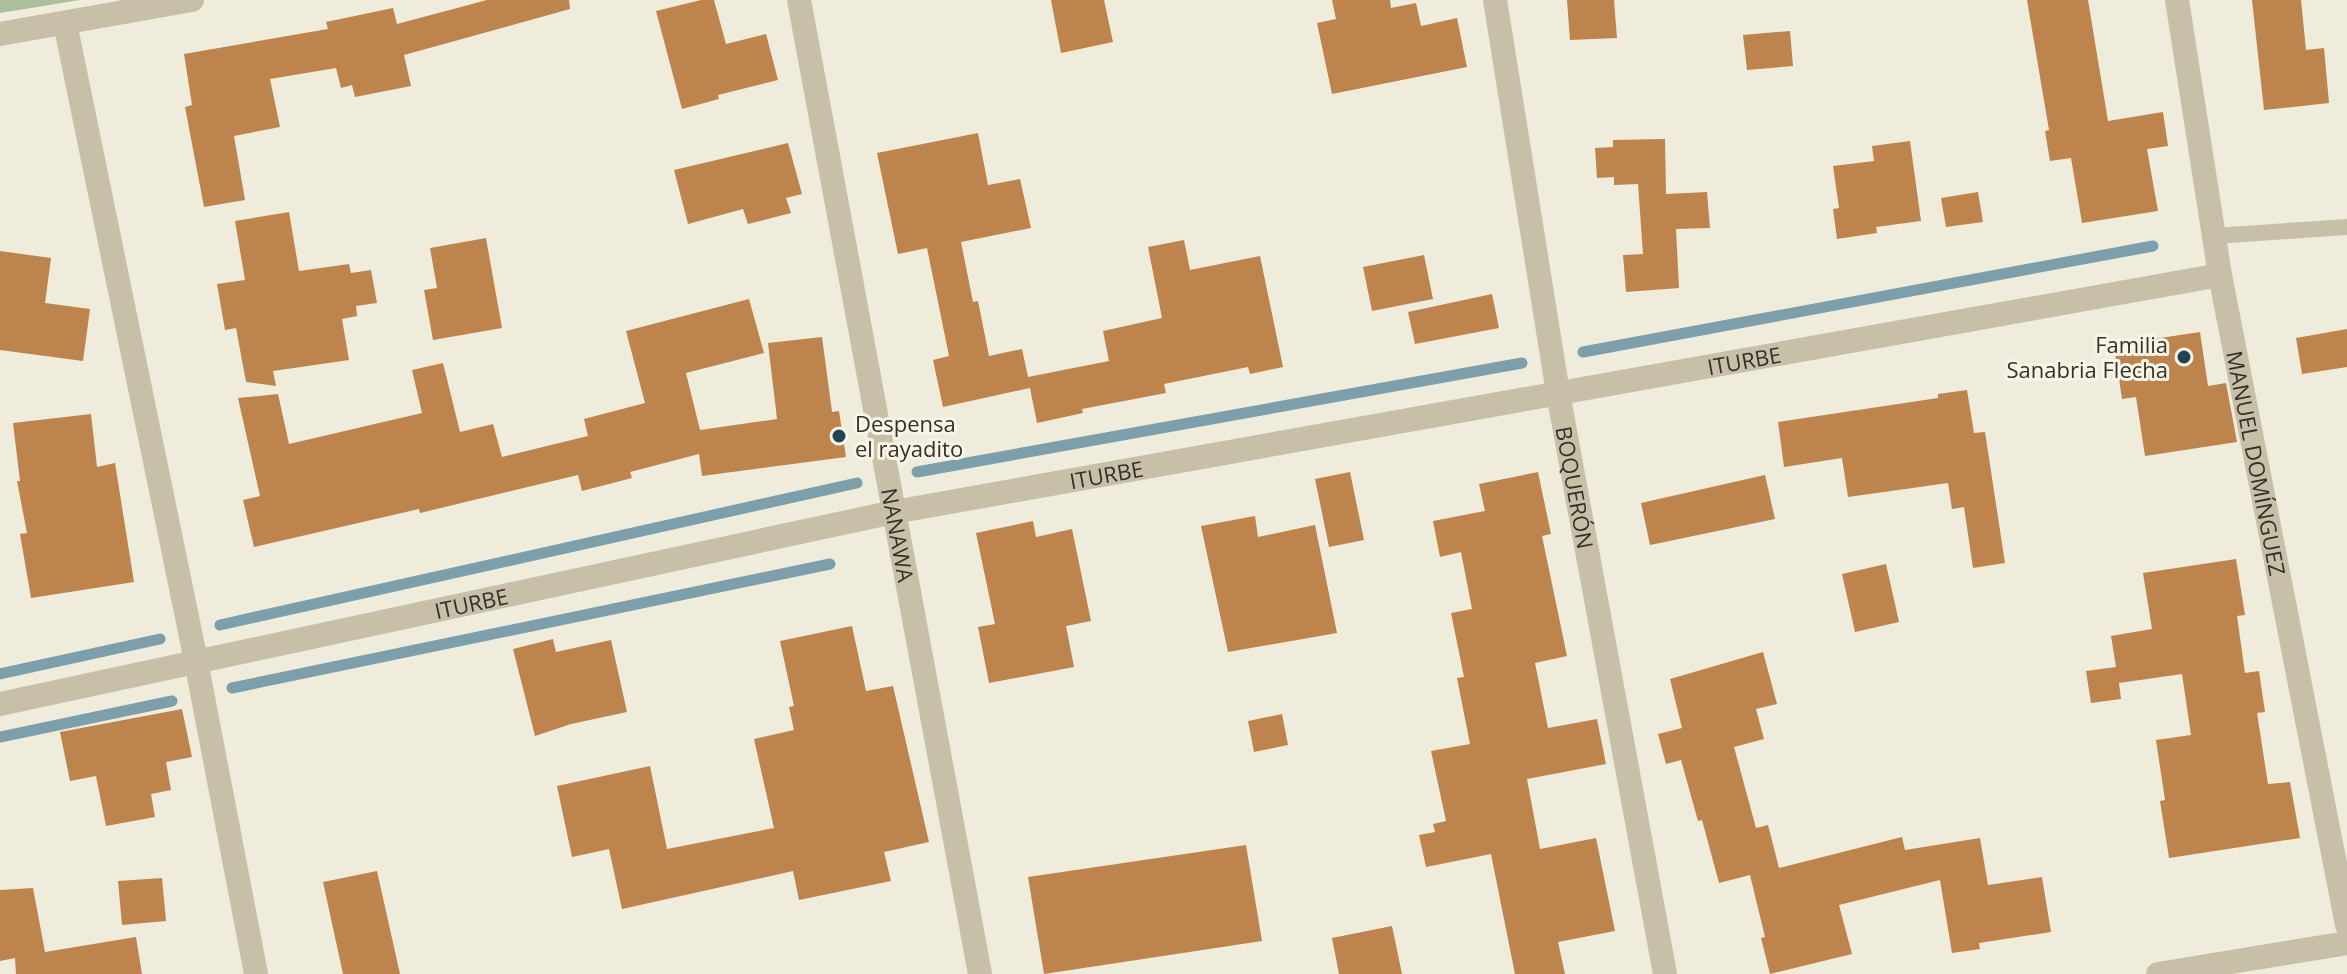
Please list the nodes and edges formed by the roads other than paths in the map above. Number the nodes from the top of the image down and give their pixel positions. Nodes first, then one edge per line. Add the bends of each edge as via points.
1 (192, 0) edge
2 (799, 0) edge
3 (1495, 0) edge
4 (2177, 0) edge
5 (65, 23) junction
6 (0, 34) edge
7 (2347, 227) edge
8 (2214, 236) junction
9 (2220, 275) junction
10 (1558, 393) junction
11 (894, 512) junction
12 (196, 661) junction
13 (0, 704) edge
14 (2347, 925) edge
15 (2347, 943) edge
16 (256, 974) edge
17 (980, 974) edge
18 (1665, 974) edge
19 (2158, 974) edge

1 - 5 street
2 - 11 street, NANAWA
3 - 10 street, BOQUERÓN
4 - 8 street, MANUEL DOMÍNGUEZ
5 - 6 street
5 - 12 street
7 - 8 lane
8 - 9 street, MANUEL DOMÍNGUEZ
9 - 10 street, ITURBE
9 - 14 street, MANUEL DOMÍNGUEZ
10 - 11 street, ITURBE
10 - 18 street, BOQUERÓN
11 - 12 street, ITURBE
11 - 17 street, NANAWA
12 - 13 street, ITURBE
12 - 16 street
15 - 19 street

